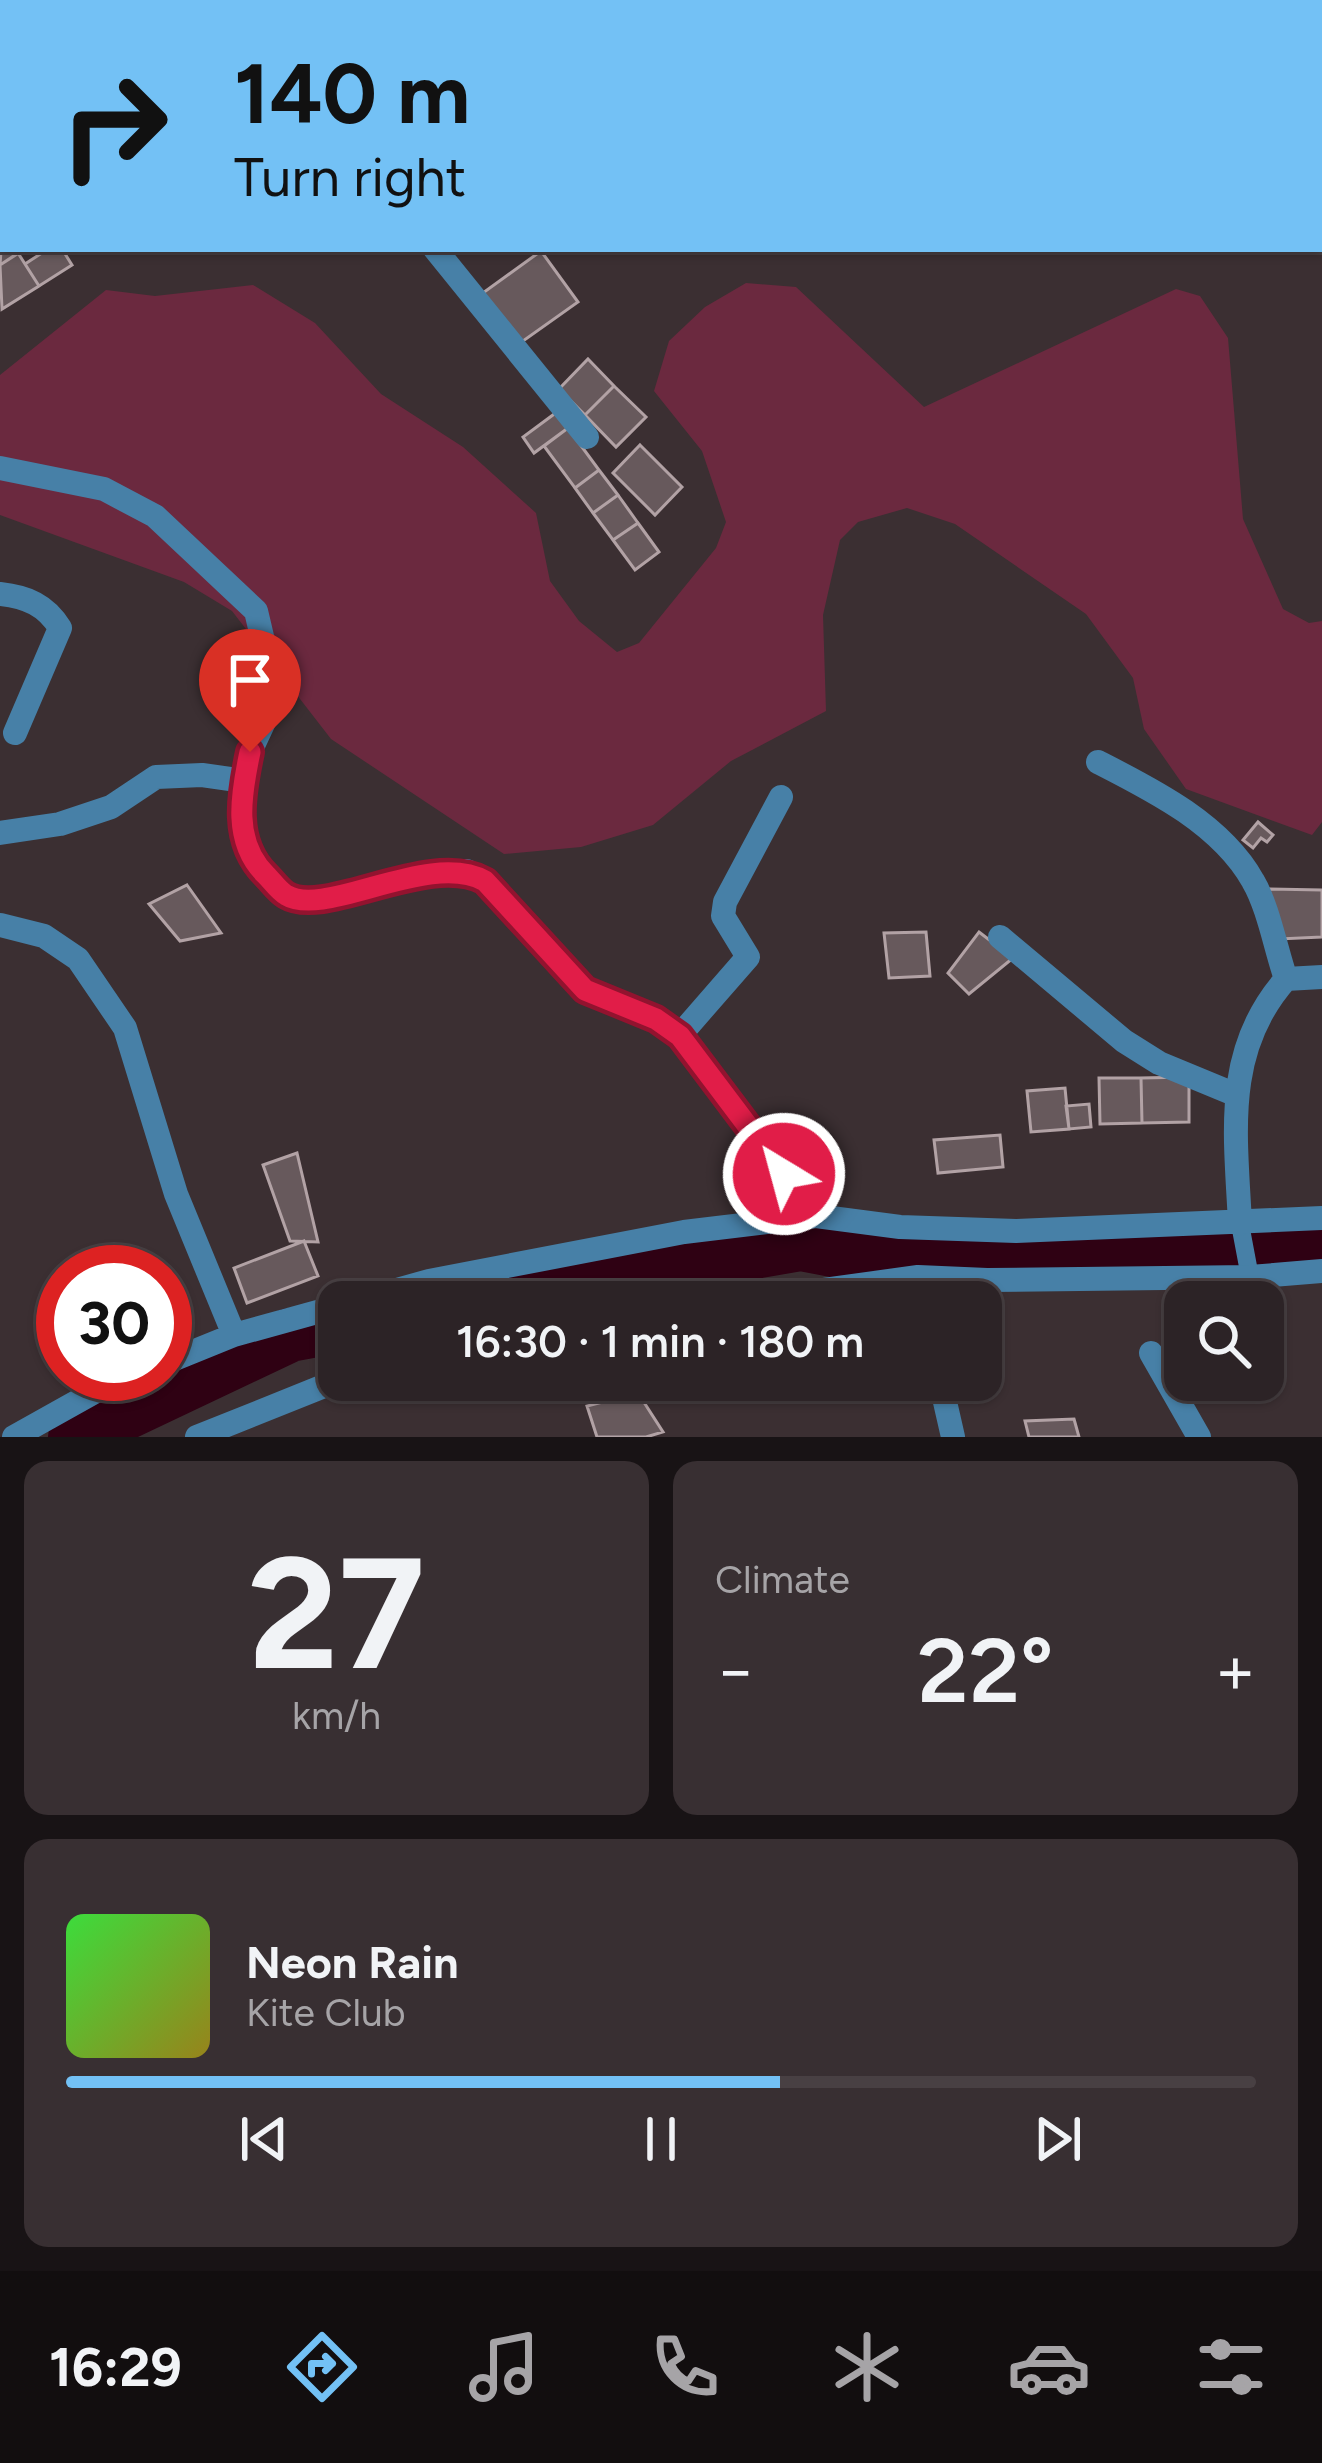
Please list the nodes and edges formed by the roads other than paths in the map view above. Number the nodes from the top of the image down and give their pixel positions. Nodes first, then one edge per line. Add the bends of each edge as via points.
1 (438, 252) edge
2 (587, 437) dead end
3 (0, 468) edge
4 (0, 594) edge
5 (15, 733) dead end
6 (1098, 762) dead end
7 (244, 781) junction
8 (781, 797) dead end
9 (0, 833) edge
10 (0, 925) edge
11 (1000, 937) dead end
12 (1322, 976) edge
13 (1286, 979) junction
14 (680, 1036) junction
15 (1234, 1094) junction
16 (816, 1216) junction
17 (1322, 1218) edge
18 (1240, 1224) junction
19 (1322, 1271) edge
20 (918, 1276) junction
21 (1250, 1277) junction
22 (429, 1281) edge
23 (883, 1281) edge
24 (919, 1281) edge
25 (318, 1312) edge
26 (234, 1335) junction
27 (192, 1352) edge
28 (1151, 1353) dead end
29 (318, 1388) edge
30 (78, 1401) edge
31 (944, 1401) edge
32 (14, 1437) edge
33 (197, 1437) edge
34 (952, 1437) edge
35 (1199, 1437) edge

1 - 2 street
3 - 7 street via 104,489 155,515 256,611 276,697
4 - 5 street via 49,610 60,628
6 - 13 street via 1187,813 1236,858 1255,883
7 - 9 street via 156,777 111,807
7 - 14 street via 243,837 257,867 287,897 312,900 466,871 485,881 585,990
8 - 14 street via 725,902 723,916 748,957
10 - 26 street via 44,936 78,959 125,1028 176,1194
11 - 15 street via 1124,1041
12 - 13 street
13 - 15 street via 1245,1051
14 - 16 street
15 - 18 street
16 - 18 street via 1016,1231
16 - 22 street via 684,1232
17 - 18 street
18 - 21 lane
19 - 21 street
20 - 21 street
20 - 23 street
20 - 24 street
25 - 26 street
26 - 27 street
28 - 35 street
29 - 33 street
30 - 32 street
31 - 34 street

